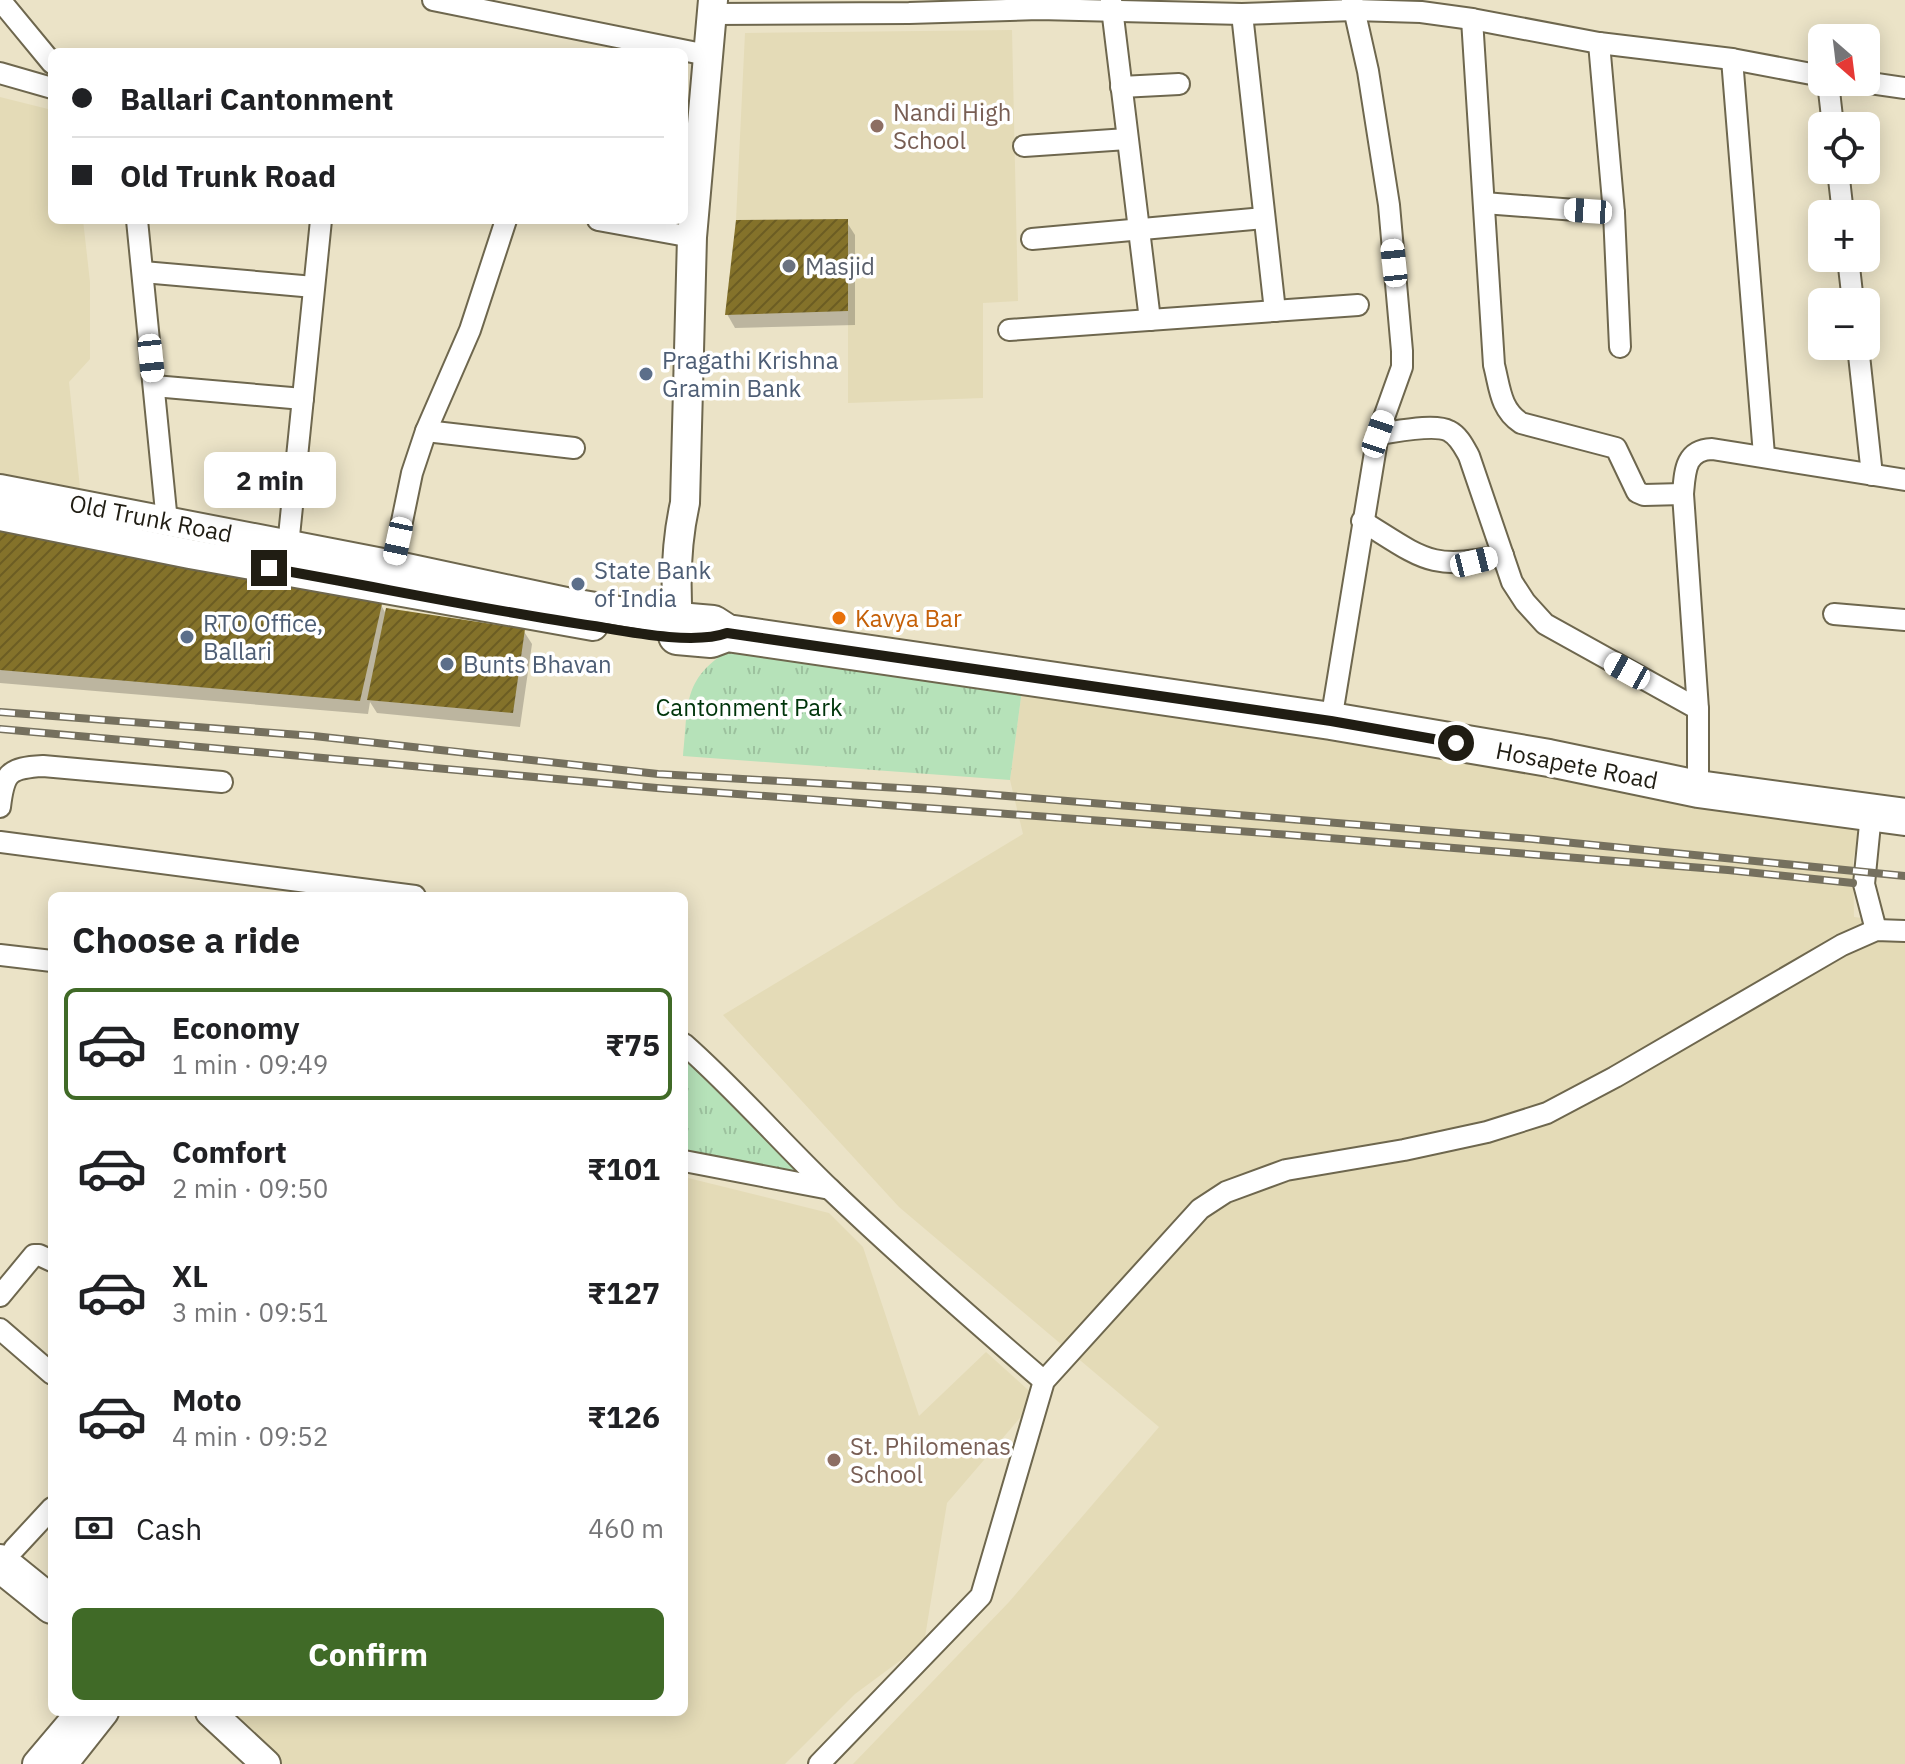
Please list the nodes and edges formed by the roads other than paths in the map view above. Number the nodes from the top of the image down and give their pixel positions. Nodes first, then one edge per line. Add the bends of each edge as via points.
1 (0, 0) edge
2 (446, 2) edge
3 (1111, 4) edge
4 (1353, 5) edge
5 (712, 7) edge
6 (1232, 9) edge
7 (1472, 19) junction
8 (1599, 43) junction
9 (673, 48) edge
10 (688, 51) edge
11 (707, 55) junction
12 (48, 58) edge
13 (1732, 59) junction
14 (0, 73) edge
15 (1808, 73) edge
16 (1179, 84) dead end
17 (1880, 84) edge
18 (48, 87) edge
19 (1121, 87) junction
20 (1905, 88) edge
21 (1127, 139) junction
22 (1024, 146) dead end
23 (1484, 203) junction
24 (1614, 213) junction
25 (1264, 218) junction
26 (137, 224) edge
27 (321, 224) edge
28 (505, 224) edge
29 (620, 224) edge
30 (1139, 229) junction
31 (692, 237) junction
32 (1032, 239) dead end
33 (143, 272) junction
34 (314, 287) junction
35 (1358, 305) dead end
36 (1275, 311) junction
37 (1150, 320) junction
38 (1009, 330) dead end
39 (1620, 347) dead end
40 (1860, 360) edge
41 (154, 386) junction
42 (303, 399) junction
43 (426, 431) junction
44 (1378, 434) junction
45 (574, 448) dead end
46 (1764, 455) junction
47 (1872, 475) junction
48 (1905, 480) edge
49 (0, 489) edge
50 (1683, 494) junction
51 (0, 516) edge
52 (1362, 521) junction
53 (167, 522) junction
54 (288, 546) junction
55 (1503, 555) junction
56 (393, 565) junction
57 (1834, 614) dead end
58 (1905, 620) edge
59 (678, 628) junction
60 (1698, 709) junction
61 (1331, 721) junction
62 (222, 782) dead end
63 (1698, 789) junction
64 (0, 807) edge
65 (1888, 816) edge
66 (0, 842) edge
67 (384, 892) edge
68 (1876, 930) junction
69 (1905, 931) edge
70 (0, 955) edge
71 (48, 961) edge
72 (688, 1047) edge
73 (688, 1162) edge
74 (830, 1189) junction
75 (48, 1260) edge
76 (0, 1296) edge
77 (0, 1329) edge
78 (48, 1371) edge
79 (1044, 1381) junction
80 (48, 1512) edge
81 (5, 1550) edge
82 (44, 1591) edge
83 (78, 1716) edge
84 (101, 1716) edge
85 (214, 1716) edge
86 (37, 1764) edge
87 (63, 1764) edge
88 (266, 1764) edge
89 (819, 1764) edge

1 - 12 street
2 - 9 street
3 - 5 street
3 - 6 street
3 - 19 street
4 - 6 street
4 - 7 street
4 - 44 street via 1389,205 1402,351 1402,367
5 - 11 street
6 - 25 street
7 - 8 street
7 - 23 street
8 - 13 street
8 - 24 street
10 - 11 street
11 - 31 street
13 - 15 street
13 - 46 street
14 - 18 street
16 - 19 street
17 - 20 street
19 - 21 street
21 - 22 street
21 - 30 street
23 - 24 street
23 - 50 street via 1494,365 1510,416 1616,448 1633,487 1644,495
24 - 39 street
25 - 30 street
25 - 36 street
26 - 33 street
27 - 34 street
28 - 43 street via 470,330
29 - 31 street
30 - 32 street
30 - 37 street
31 - 59 street via 685,503 675,564
33 - 34 street
33 - 41 street
34 - 42 street
35 - 36 street
36 - 37 street
37 - 38 street
40 - 47 street
41 - 42 street
41 - 53 street
42 - 54 street
43 - 45 street
43 - 56 street
44 - 52 street
44 - 55 street via 1438,428 1461,441
46 - 47 street
46 - 50 street via 1702,449 1686,464
47 - 48 street
49 - 53 street, Old Trunk Road
50 - 60 street
51 - 59 street, Old Trunk Road via 539,618 637,633
52 - 55 street via 1424,559 1474,562
52 - 61 street
53 - 54 street, Old Trunk Road
54 - 56 street, Old Trunk Road
55 - 60 street via 1512,582 1545,624
56 - 59 street, Old Trunk Road
57 - 58 street
59 - 61 highway, Hosapete Road via 711,639 727,633
60 - 63 street
61 - 63 highway, Hosapete Road
62 - 64 street via 24,767 3,782
63 - 65 highway, Hosapete Road
65 - 68 street via 1864,884
66 - 67 street
68 - 69 street
68 - 79 street via 1547,1113 1487,1132 1286,1170 1226,1192 1200,1209
70 - 71 street
72 - 74 street
73 - 74 street
74 - 79 street
75 - 76 street via 34,1255
77 - 78 street
79 - 89 street via 981,1596
80 - 81 street
81 - 82 highway
83 - 86 street
84 - 87 street
85 - 88 street

